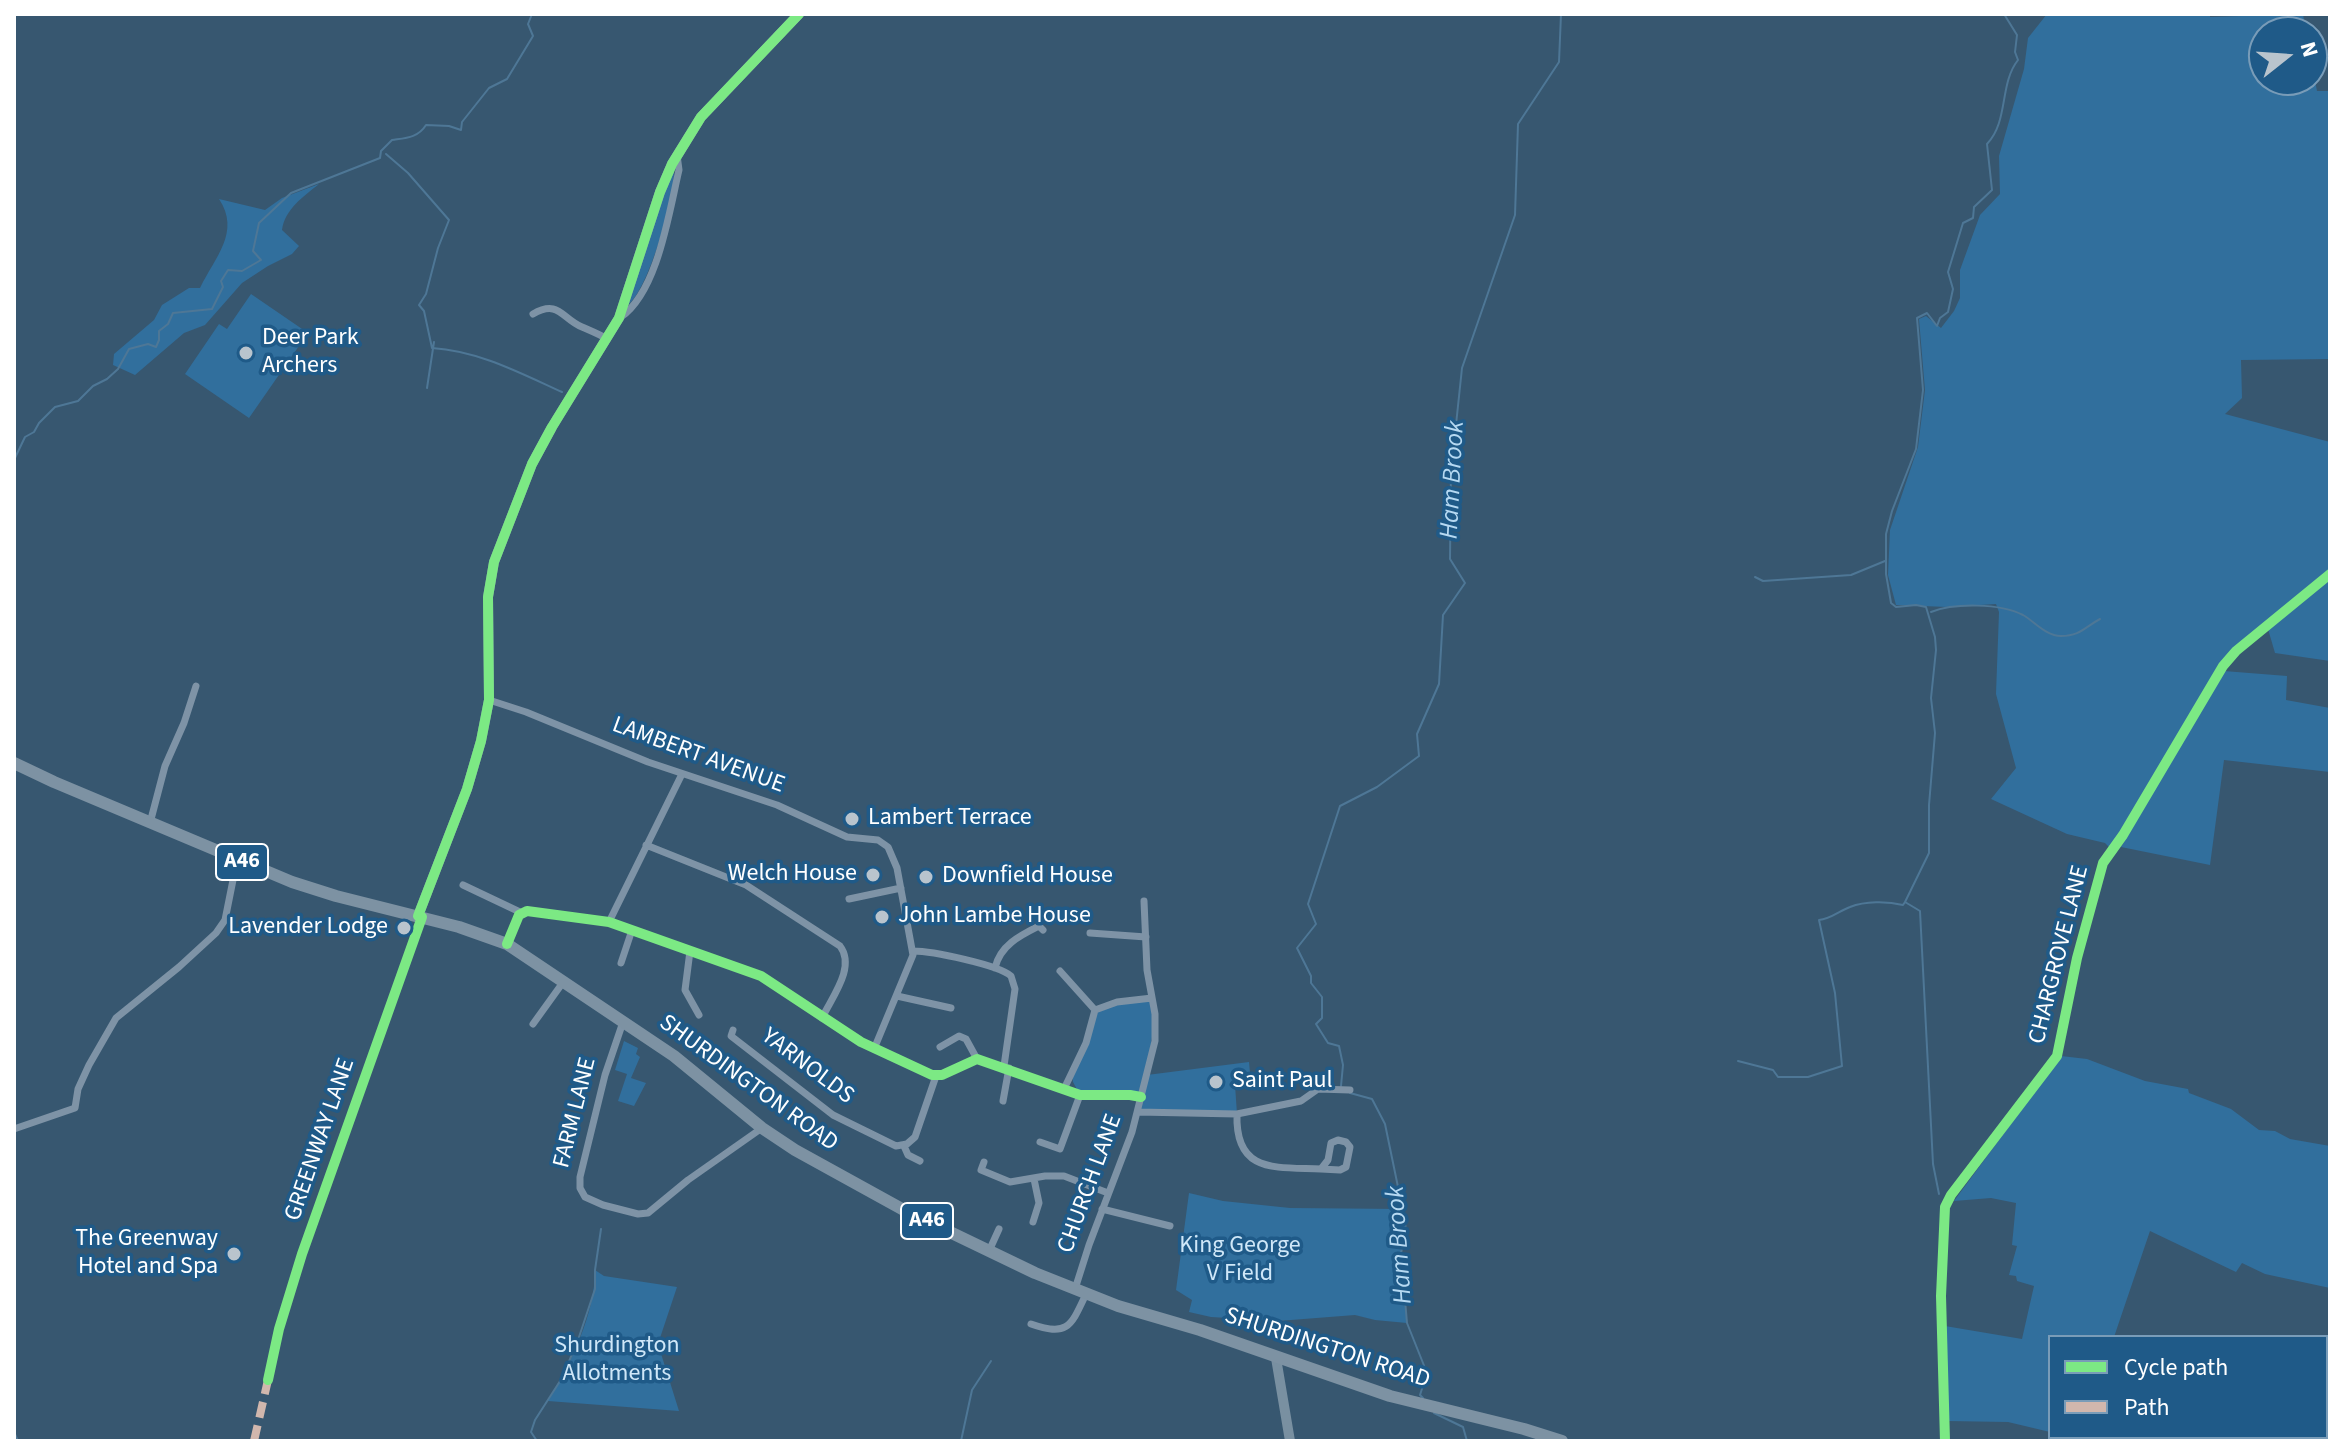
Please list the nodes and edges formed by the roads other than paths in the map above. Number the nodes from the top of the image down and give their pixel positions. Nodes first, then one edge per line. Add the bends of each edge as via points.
1 (799, 14) edge
2 (677, 154) junction
3 (533, 314) dead end
4 (619, 318) junction
5 (607, 339) junction
6 (2330, 574) edge
7 (196, 686) dead end
8 (489, 700) junction
9 (14, 763) edge
10 (682, 774) junction
11 (150, 823) junction
12 (646, 845) junction
13 (237, 860) junction
14 (463, 885) dead end
15 (901, 888) junction
16 (849, 899) dead end
17 (1144, 901) dead end
18 (522, 913) junction
19 (420, 916) junction
20 (609, 922) junction
21 (1041, 924) dead end
22 (632, 930) junction
23 (1090, 933) dead end
24 (1146, 937) junction
25 (507, 944) junction
26 (690, 951) junction
27 (913, 951) junction
28 (621, 963) dead end
29 (995, 968) junction
30 (1060, 971) dead end
31 (564, 981) junction
32 (897, 996) junction
33 (1152, 998) junction
34 (951, 1008) dead end
35 (1095, 1010) junction
36 (699, 1015) dead end
37 (822, 1018) junction
38 (623, 1022) junction
39 (533, 1024) dead end
40 (730, 1037) dead end
41 (940, 1047) dead end
42 (874, 1049) junction
43 (977, 1059) junction
44 (1006, 1067) junction
45 (936, 1076) junction
46 (1064, 1089) junction
47 (1350, 1090) dead end
48 (1080, 1095) junction
49 (1141, 1097) junction
50 (1003, 1101) dead end
51 (1138, 1112) junction
52 (1237, 1114) junction
53 (762, 1128) junction
54 (14, 1129) edge
55 (1040, 1142) dead end
56 (904, 1146) junction
57 (920, 1161) dead end
58 (1321, 1169) junction
59 (1034, 1179) junction
60 (977, 1180) dead end
61 (1108, 1193) junction
62 (1102, 1209) junction
63 (1033, 1222) dead end
64 (1170, 1226) dead end
65 (999, 1229) dead end
66 (989, 1251) junction
67 (1081, 1292) junction
68 (1031, 1324) dead end
69 (1276, 1358) junction
70 (268, 1380) dead end
71 (1290, 1441) edge
72 (1562, 1441) edge
73 (1945, 1441) edge

1 - 2 street via 701,117
2 - 4 street
2 - 4 street via 679,170 655,262 632,309
3 - 5 street via 555,310
4 - 5 street
5 - 8 street via 532,464 494,562 488,597
6 - 73 street, CHARGROVE LANE via 2223,666 2103,863 2057,1056 1945,1207
7 - 11 street
8 - 10 street, LAMBERT AVENUE
8 - 19 street via 467,789
9 - 11 main road, SHURDINGTON ROAD / A46
10 - 12 street
10 - 15 street, LAMBERT AVENUE via 777,805 847,837 878,840 891,851
11 - 13 main road, SHURDINGTON ROAD / A46
12 - 20 street
12 - 37 street via 746,885 840,946 846,968
13 - 19 main road, SHURDINGTON ROAD / A46 via 336,896
13 - 54 street via 225,920 179,967 116,1018 78,1089 75,1108
14 - 18 street
15 - 16 street
15 - 27 street
17 - 24 street, CHURCH LANE
18 - 20 street
18 - 25 street
19 - 25 main road, SHURDINGTON ROAD / A46
19 - 70 street, GREENWAY LANE via 302,1254
20 - 22 street
21 - 29 street via 1012,940
22 - 26 street
22 - 28 street
23 - 24 street
24 - 33 street, CHURCH LANE
25 - 31 main road, SHURDINGTON ROAD / A46
26 - 36 street via 685,990
26 - 37 street via 768,979
27 - 29 street
27 - 32 street
29 - 44 street via 1009,974 1015,986
30 - 35 street
31 - 38 main road, SHURDINGTON ROAD / A46
31 - 39 street
32 - 34 street
32 - 42 street
33 - 35 street
33 - 49 street, CHURCH LANE via 1155,1041
35 - 46 street
37 - 42 street
38 - 53 main road, SHURDINGTON ROAD / A46
38 - 53 street, FARM LANE via 580,1177 585,1197 648,1213
40 - 56 street, YARNOLDS via 833,1115
41 - 43 street via 959,1036
42 - 45 street
43 - 44 street
43 - 45 street
44 - 46 street
44 - 50 street
45 - 56 street via 915,1137
46 - 48 street
47 - 52 street via 1318,1089 1301,1101
48 - 49 street
48 - 55 street via 1060,1149
49 - 51 street, CHURCH LANE
51 - 52 street
51 - 61 street, CHURCH LANE
52 - 58 street via 1238,1140 1252,1159 1273,1167
53 - 66 main road, SHURDINGTON ROAD / A46 via 823,1167
56 - 57 street, YARNOLDS
58 - 58 street via 1331,1143 1348,1143 1346,1167
59 - 60 street via 1010,1182 982,1166
59 - 61 street via 1064,1176
59 - 63 street via 1039,1203
61 - 62 street, CHURCH LANE
62 - 64 street
62 - 67 street, CHURCH LANE
65 - 66 street
66 - 67 main road, SHURDINGTON ROAD / A46
67 - 68 street, CHURCH LANE via 1074,1320 1066,1328
67 - 69 main road, SHURDINGTON ROAD / A46
69 - 71 street
69 - 72 main road, SHURDINGTON ROAD / A46 via 1390,1396

